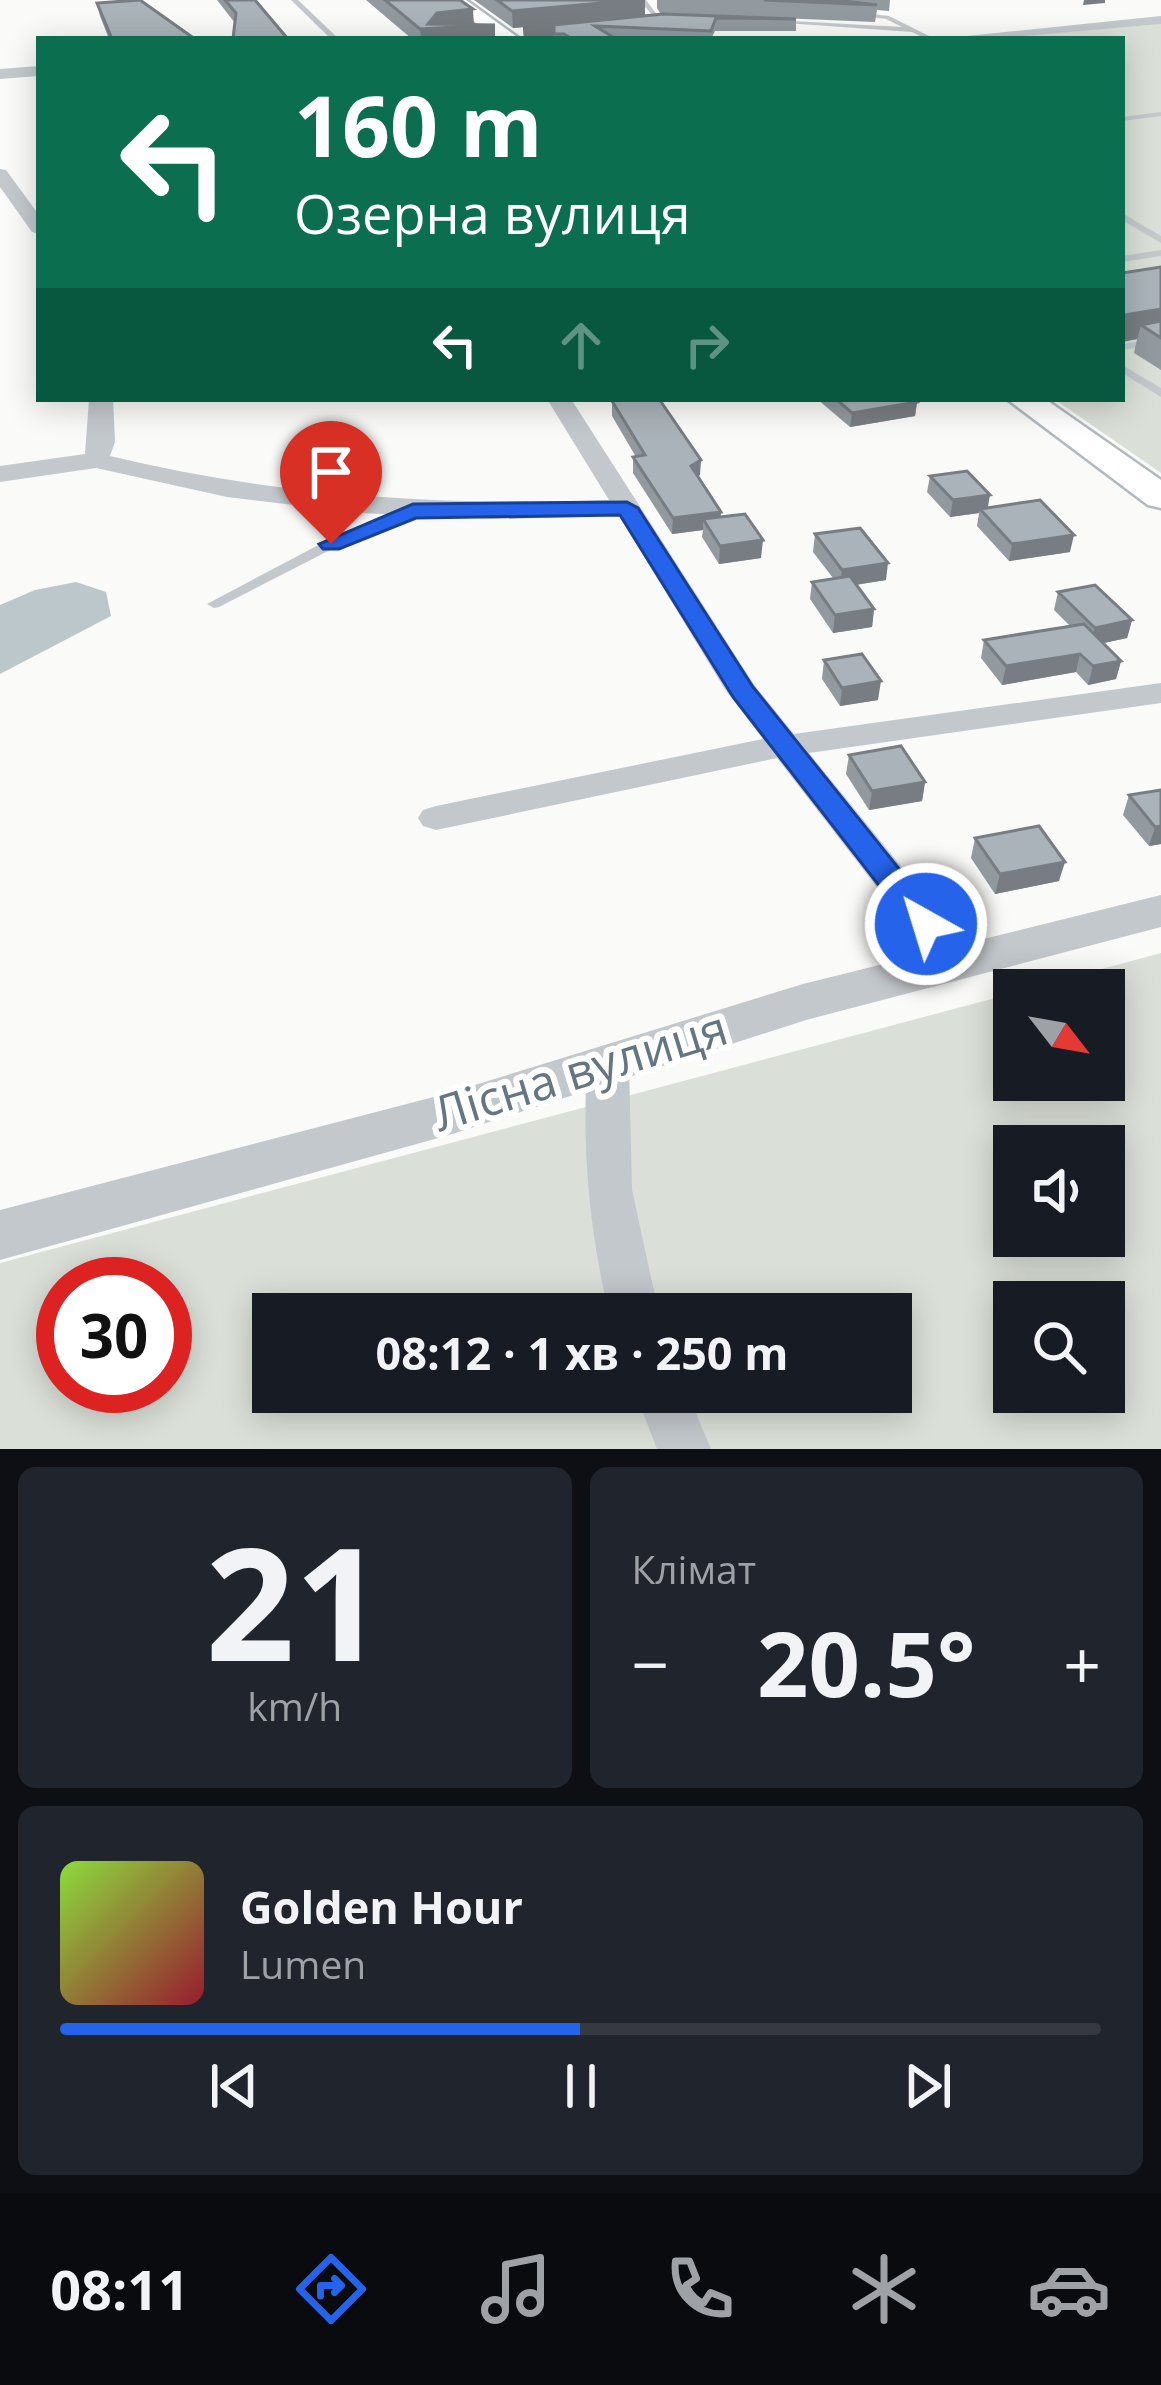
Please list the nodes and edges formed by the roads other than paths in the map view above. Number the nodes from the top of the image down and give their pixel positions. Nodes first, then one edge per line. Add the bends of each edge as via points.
1 (294, 0) edge
2 (454, 0) edge
3 (643, 0) edge
4 (819, 0) edge
5 (667, 2) edge
6 (805, 10) edge
7 (846, 13) junction
8 (676, 18) edge
9 (659, 19) junction
10 (1161, 20) edge
11 (758, 22) edge
12 (633, 26) edge
13 (836, 26) junction
14 (912, 30) junction
15 (512, 35) edge
16 (332, 36) edge
17 (834, 36) edge
18 (925, 36) edge
19 (978, 36) edge
20 (36, 71) edge
21 (0, 74) edge
22 (1161, 114) edge
23 (1125, 118) edge
24 (0, 174) edge
25 (1125, 218) edge
26 (0, 221) edge
27 (35, 223) edge
28 (1161, 240) edge
29 (1161, 253) edge
30 (1125, 259) edge
31 (1161, 340) edge
32 (1125, 346) edge
33 (1125, 370) edge
34 (1161, 393) edge
35 (101, 402) edge
36 (561, 402) edge
37 (1027, 402) edge
38 (96, 460) junction
39 (0, 474) edge
40 (1161, 497) edge
41 (627, 508) junction
42 (413, 511) junction
43 (214, 604) dead end
44 (1161, 693) edge
45 (782, 746) junction
46 (436, 818) dead end
47 (1161, 910) edge
48 (955, 959) junction
49 (608, 1063) junction
50 (0, 1235) edge
51 (628, 1293) edge
52 (670, 1413) edge
53 (684, 1449) edge

1 - 16 lane
2 - 15 main road
3 - 5 lane
3 - 9 lane
4 - 7 lane
6 - 7 lane
7 - 14 lane via 887,17
8 - 9 lane
9 - 12 lane
10 - 19 street
11 - 13 lane
13 - 14 lane
13 - 17 lane
14 - 18 lane
20 - 21 street
22 - 23 lane
24 - 27 street
25 - 28 lane
26 - 27 street
29 - 30 lane
31 - 32 lane
33 - 34 lane
35 - 38 street
36 - 41 street
37 - 40 main road
38 - 39 street
38 - 42 street via 219,487
41 - 42 street
41 - 45 street
42 - 43 lane
44 - 45 street
45 - 46 street
45 - 48 street
47 - 48 street, Лісна вулиця
48 - 49 street, Лісна вулиця
49 - 50 street, Лісна вулиця
49 - 51 street via 603,1150
52 - 53 street

